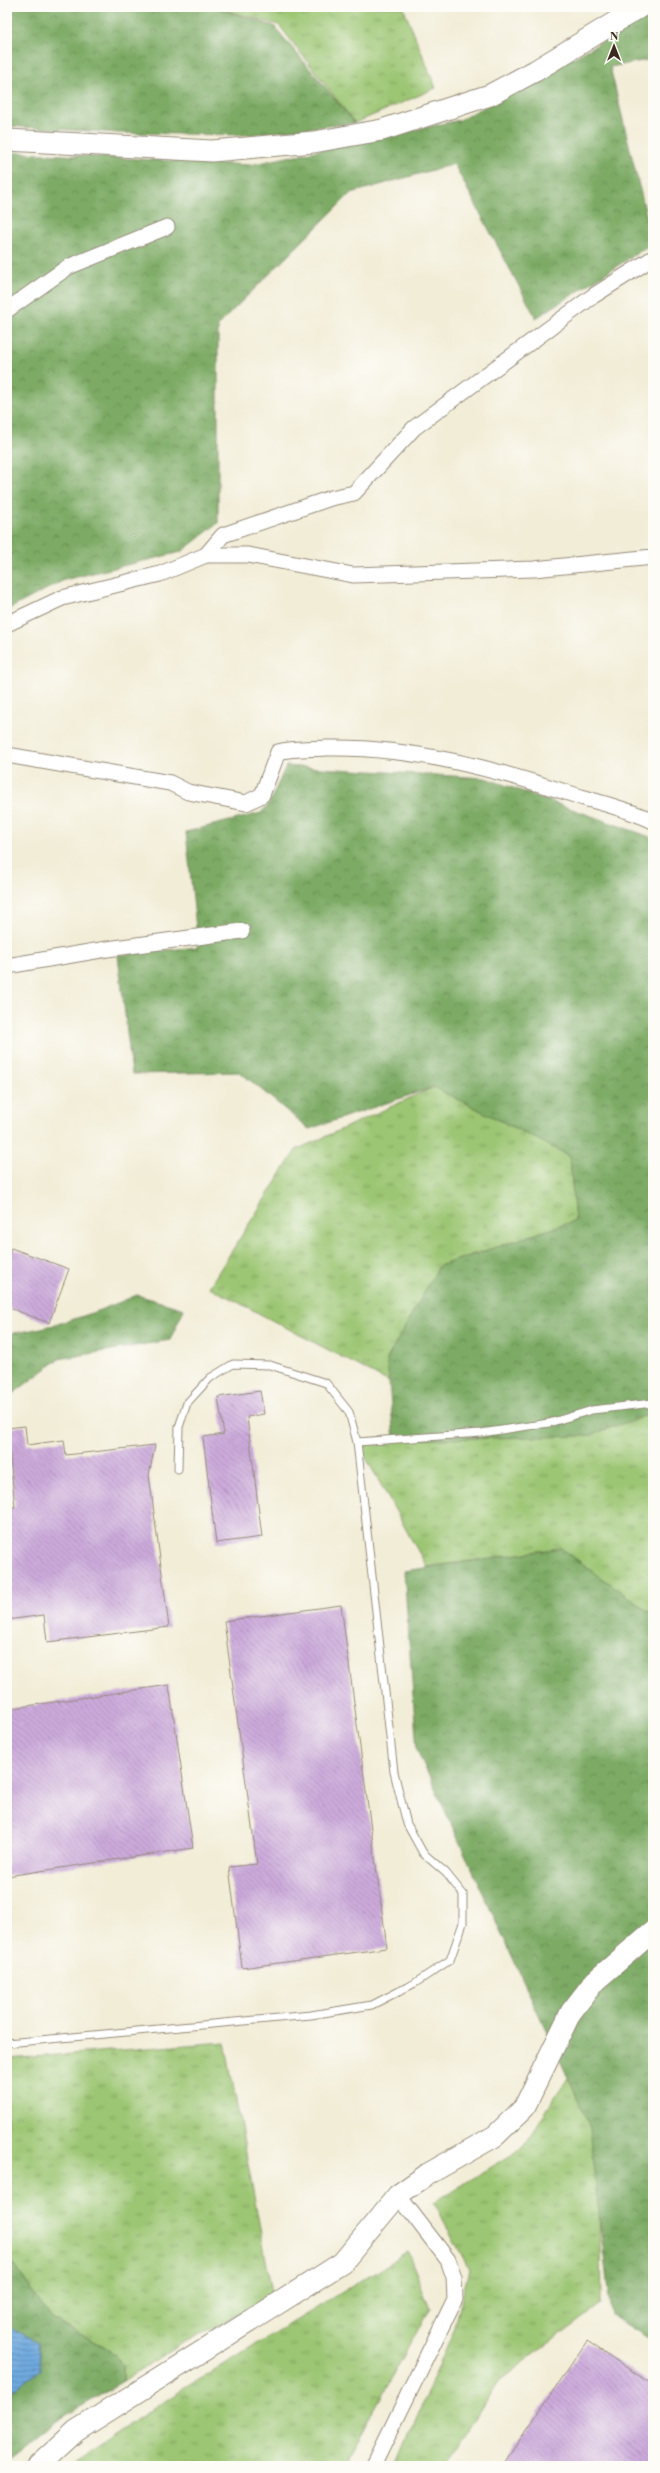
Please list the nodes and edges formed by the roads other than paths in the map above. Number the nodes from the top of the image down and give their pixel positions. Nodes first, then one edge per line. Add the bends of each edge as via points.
1 (640, 7) edge
2 (7, 140) edge
3 (168, 227) dead end
4 (653, 258) edge
5 (7, 310) edge
6 (206, 554) junction
7 (653, 557) edge
8 (7, 624) edge
9 (7, 755) edge
10 (653, 821) edge
11 (242, 931) dead end
12 (7, 966) edge
13 (653, 1403) edge
14 (357, 1442) junction
15 (178, 1469) dead end
16 (653, 1931) edge
17 (7, 2043) edge
18 (398, 2195) junction
19 (38, 2466) edge
20 (373, 2466) edge

1 - 2 street via 535,71 490,95 382,130 314,142 212,150
3 - 5 street via 68,267
4 - 6 street via 593,296 414,428 354,493 331,498 223,535
6 - 7 street via 248,555 354,575 534,569
6 - 8 street via 160,574 62,598
9 - 10 street via 170,783 188,792 246,803 262,795 278,752 290,748 362,747 449,760 537,782
11 - 12 street via 107,949
13 - 14 lane via 592,1410 549,1423 481,1433
14 - 15 lane via 349,1412 326,1383 270,1365 233,1364 210,1378 187,1403 178,1427
14 - 17 lane via 394,1772 407,1824 423,1853 446,1873 463,1894 463,1923 450,1960 415,1983 372,2006 311,2015
16 - 18 street via 595,1981 571,2012 524,2108 495,2136 428,2174
18 - 19 street via 342,2263 76,2431
18 - 20 street via 448,2260 454,2277 455,2299

